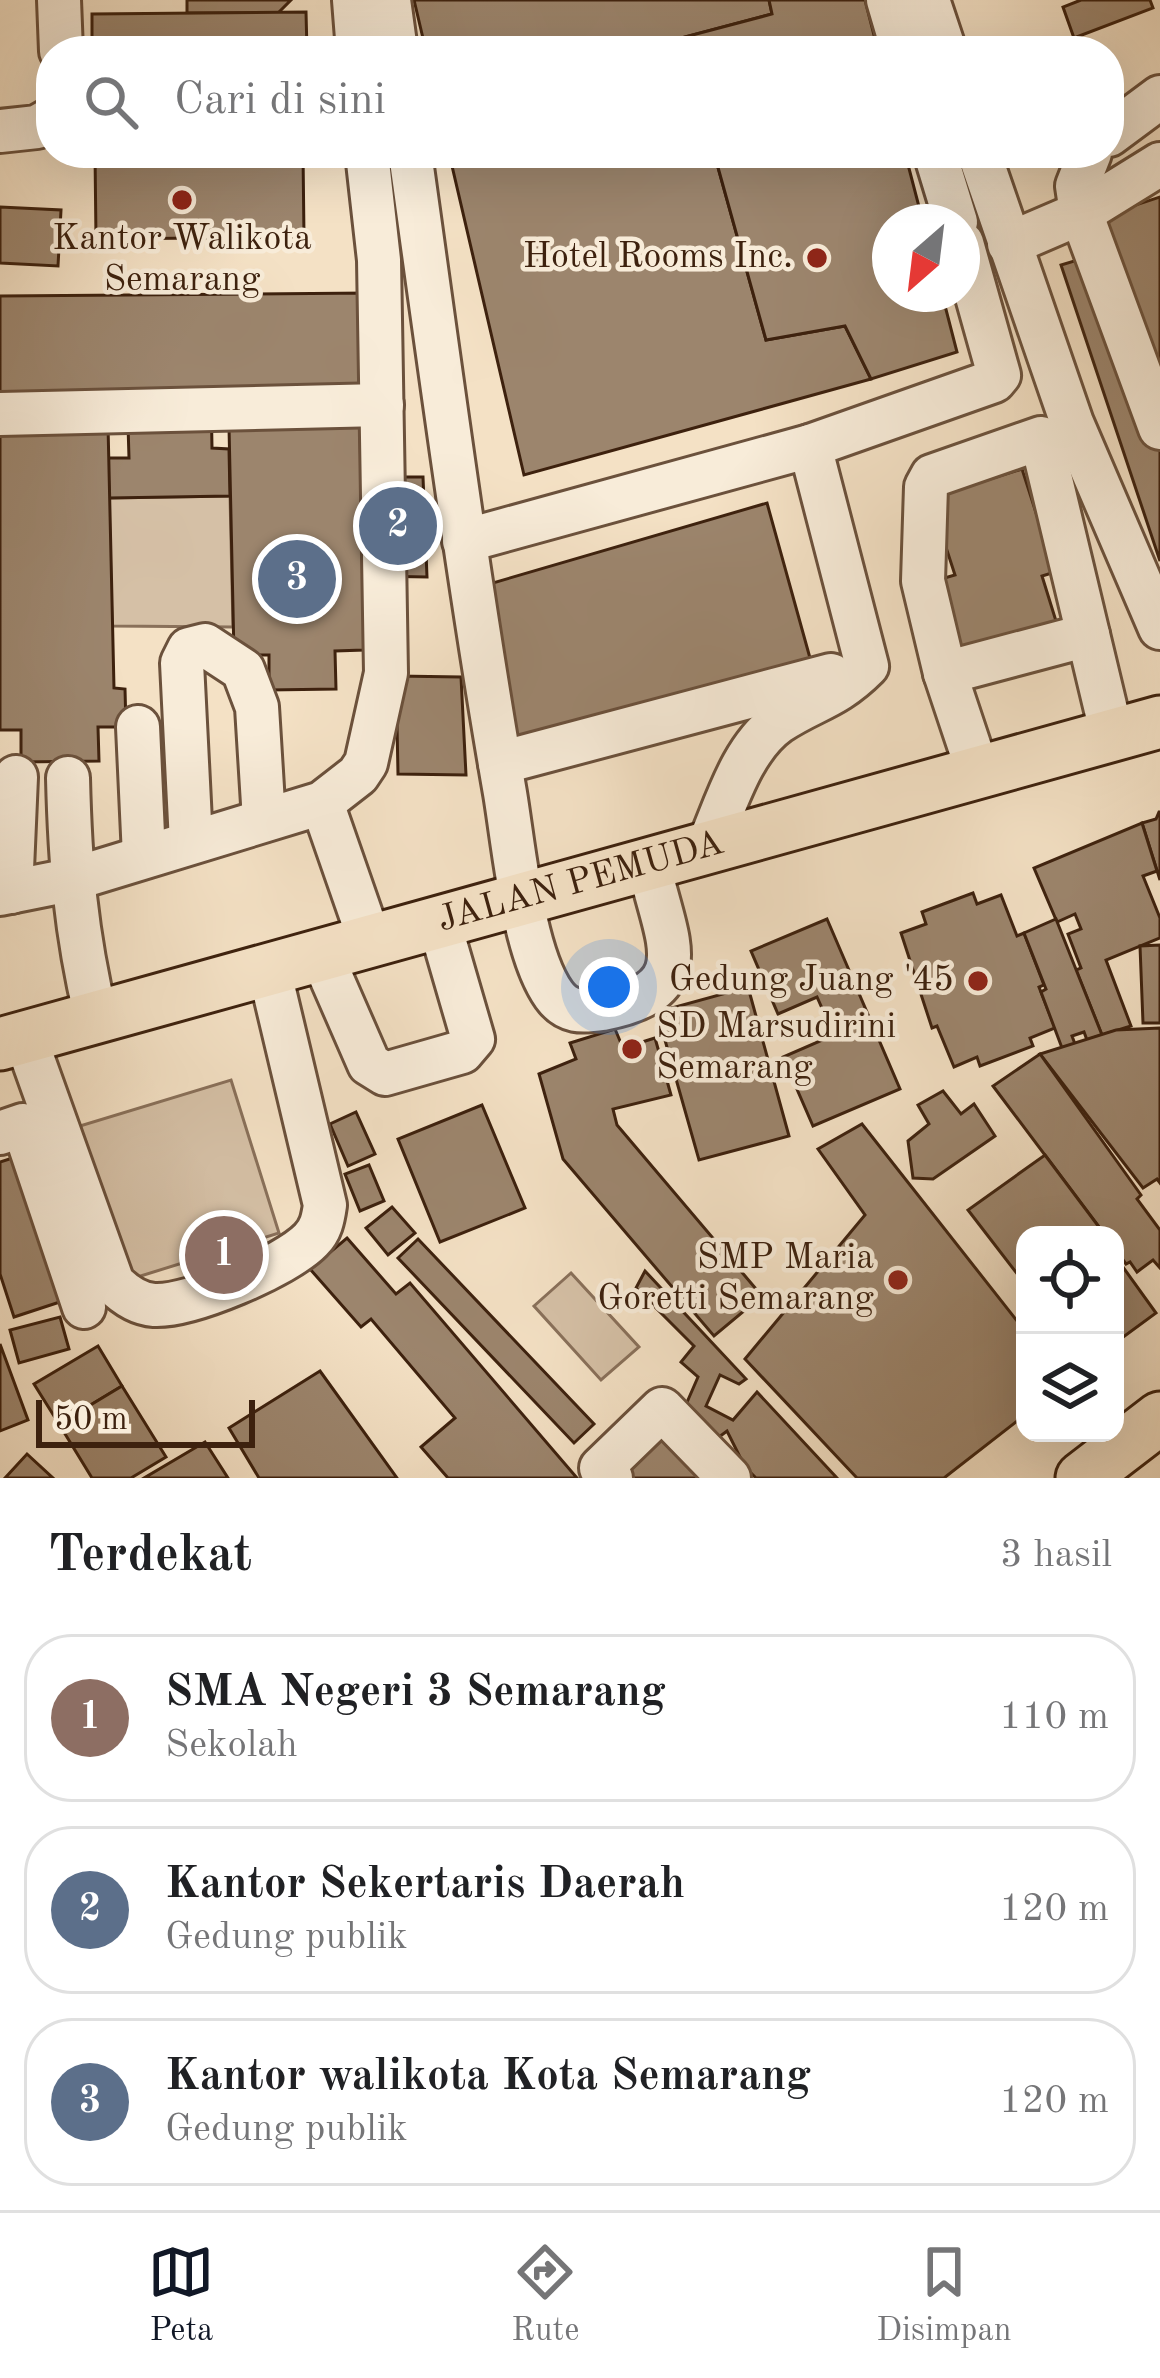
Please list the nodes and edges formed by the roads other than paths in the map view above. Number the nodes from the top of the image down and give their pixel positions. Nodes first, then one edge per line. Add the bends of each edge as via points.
1 (58, 0) edge
2 (353, 0) edge
3 (389, 0) edge
4 (888, 0) edge
5 (60, 36) edge
6 (357, 36) edge
7 (394, 36) edge
8 (900, 36) edge
9 (1160, 97) edge
10 (1124, 125) edge
11 (36, 127) edge
12 (0, 131) edge
13 (1160, 164) edge
14 (369, 168) edge
15 (412, 168) edge
16 (939, 168) edge
17 (984, 168) edge
18 (1084, 168) edge
19 (950, 204) edge
20 (1081, 213) junction
21 (1009, 244) junction
22 (980, 307) edge
23 (1053, 369) junction
24 (999, 375) junction
25 (382, 405) junction
26 (0, 414) edge
27 (1160, 428) edge
28 (810, 446) junction
29 (464, 541) junction
30 (1151, 586) edge
31 (1160, 628) edge
32 (1088, 635) junction
33 (867, 666) junction
34 (945, 673) junction
35 (138, 727) dead end
36 (1136, 729) edge
37 (500, 763) junction
38 (978, 772) junction
39 (16, 778) dead end
40 (68, 778) dead end
41 (322, 803) junction
42 (264, 820) junction
43 (191, 842) junction
44 (708, 846) junction
45 (144, 856) junction
46 (649, 864) junction
47 (70, 880) junction
48 (5, 893) edge
49 (524, 898) junction
50 (439, 922) junction
51 (370, 941) junction
52 (321, 954) junction
53 (269, 969) junction
54 (96, 1017) junction
55 (12, 1040) edge
56 (2, 1125) edge
57 (84, 1307) dead end
58 (1160, 1418) edge
59 (611, 1478) edge
60 (730, 1478) edge
61 (1082, 1478) edge

1 - 5 street
2 - 6 street
3 - 7 street
4 - 8 street
9 - 10 street
11 - 12 street
13 - 20 street
14 - 25 street via 380,260
15 - 29 street
16 - 19 street
17 - 21 street
18 - 20 street
20 - 21 street
20 - 27 street
21 - 23 street
22 - 24 street
23 - 24 street
23 - 30 street
24 - 28 street
25 - 26 street
25 - 41 street via 386,673 366,763
28 - 29 street
28 - 33 street
29 - 37 street
30 - 31 street
32 - 34 street
32 - 34 street via 1041,438 932,476 926,487 923,581
32 - 36 street
33 - 37 street
33 - 44 street via 756,746
34 - 38 street
35 - 45 street
36 - 38 main road, JALAN PEMUDA
37 - 49 street
38 - 44 main road, JALAN PEMUDA
39 - 48 street
40 - 47 street
41 - 42 street
41 - 51 street
42 - 43 street
42 - 43 street via 257,707 243,670 206,646 189,649 182,663
43 - 45 street
44 - 46 main road, JALAN PEMUDA
45 - 47 street
46 - 49 main road, JALAN PEMUDA
46 - 49 street via 671,962 663,984 631,1003 567,1009 532,944
47 - 48 street
47 - 54 street
49 - 50 main road, JALAN PEMUDA
50 - 51 main road, JALAN PEMUDA
50 - 52 street via 473,1039 462,1052 385,1074 369,1064
51 - 52 main road, JALAN PEMUDA
52 - 53 main road, JALAN PEMUDA
53 - 54 main road, JALAN PEMUDA
53 - 55 street via 325,1205 322,1224 302,1247 177,1304 149,1306 113,1283
54 - 55 main road, JALAN PEMUDA
56 - 57 street via 23,1125 30,1140
58 - 61 main road
59 - 60 street via 601,1468 662,1409

